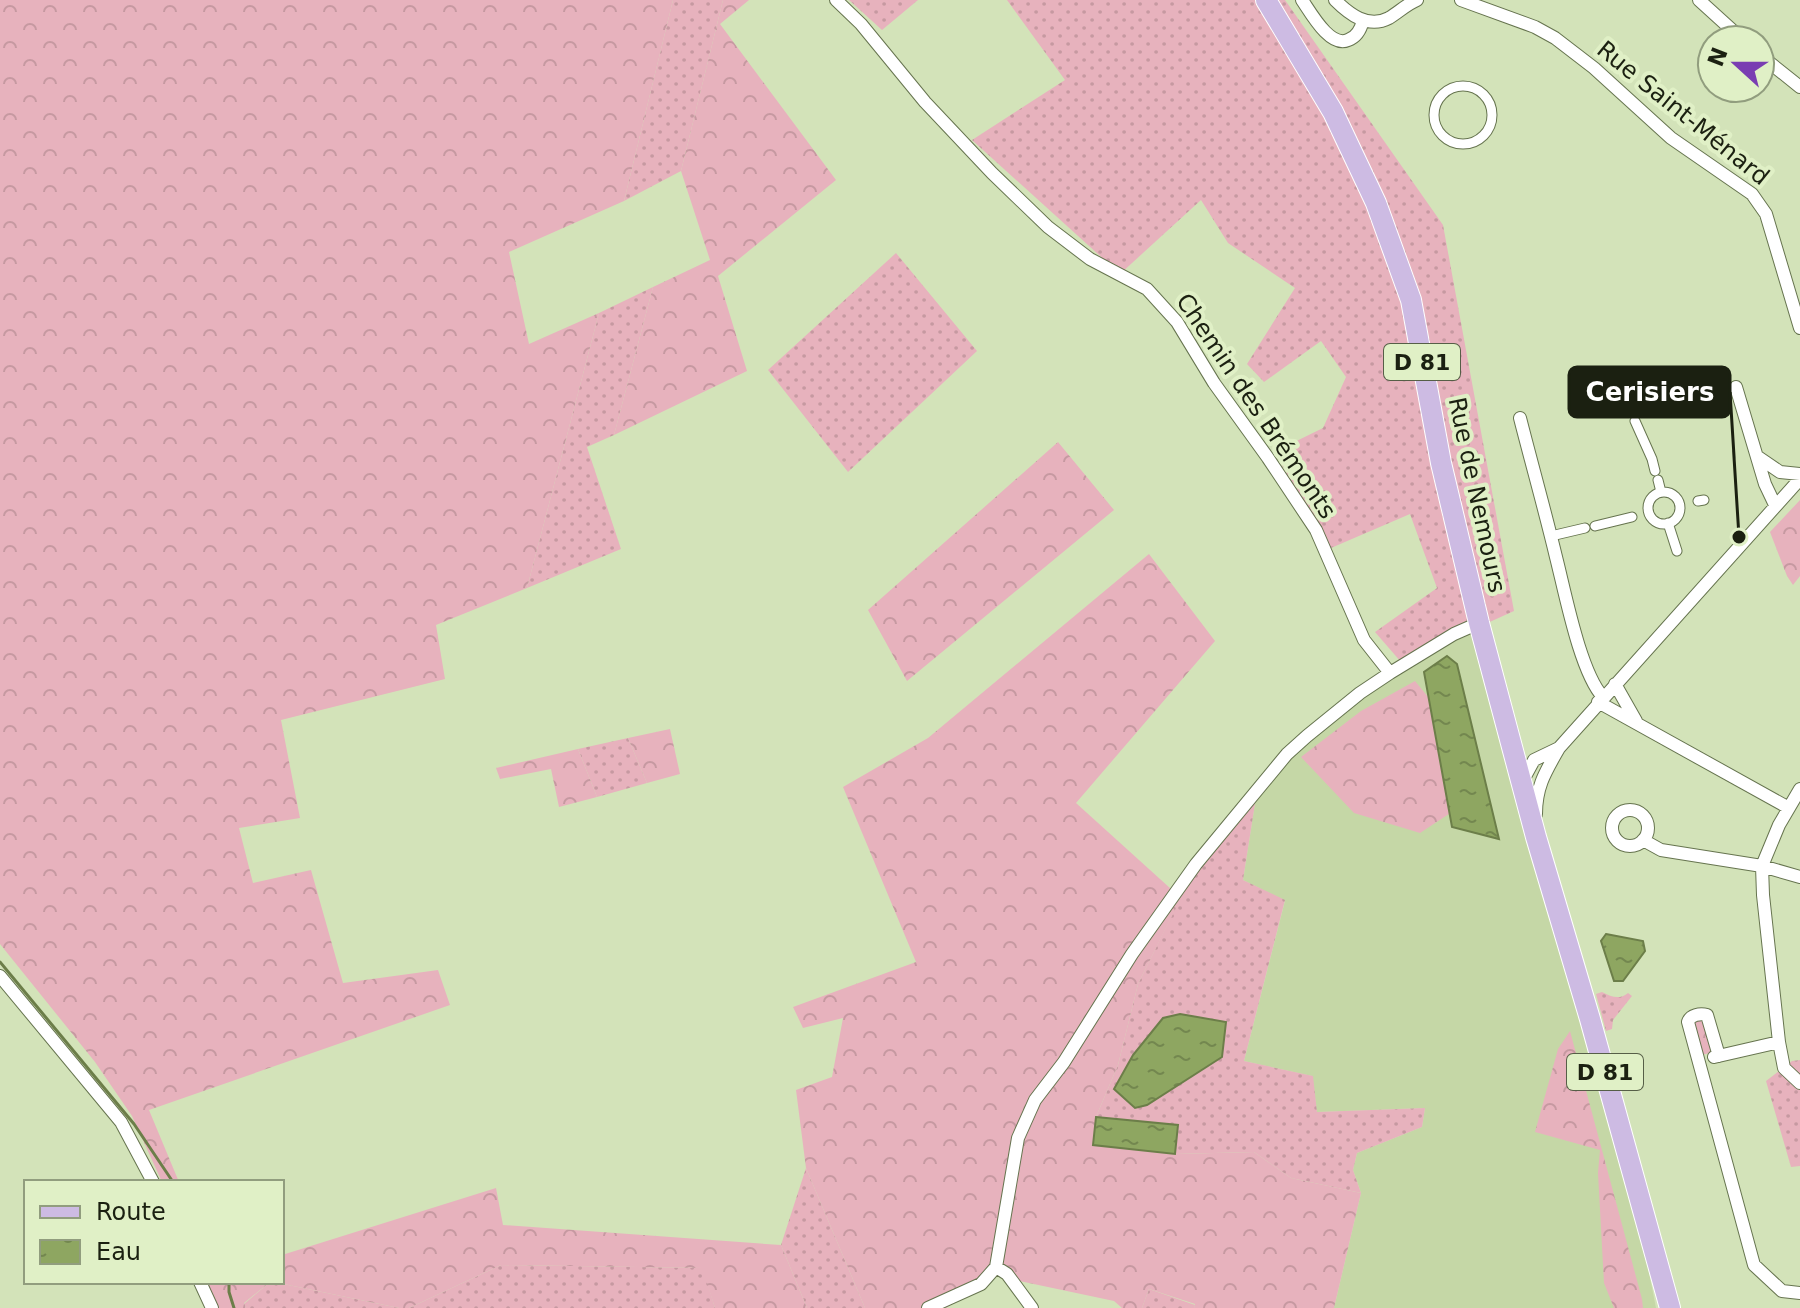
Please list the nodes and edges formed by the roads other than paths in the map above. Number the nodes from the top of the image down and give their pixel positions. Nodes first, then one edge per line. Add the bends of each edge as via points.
1 (836, 0) edge
2 (1266, 0) edge
3 (1302, 0) edge
4 (1335, 0) edge
5 (1417, 0) edge
6 (1461, 0) edge
7 (1699, 0) edge
8 (1363, 20) junction
9 (1725, 24) edge
10 (1776, 68) edge
11 (1800, 87) edge
12 (1442, 136) joint
13 (1800, 328) edge
14 (1736, 387) dead end
15 (1520, 418) dead end
16 (1635, 421) dead end
17 (1758, 457) junction
18 (1800, 476) edge
19 (1661, 492) junction
20 (1775, 505) junction
21 (1641, 515) junction
22 (1668, 523) junction
23 (1551, 536) junction
24 (1677, 551) dead end
25 (1479, 623) junction
26 (1390, 673) junction
27 (1615, 684) junction
28 (1601, 700) junction
29 (1637, 724) junction
30 (1512, 748) junction
31 (1559, 748) junction
32 (1534, 760) junction
33 (1531, 783) junction
34 (1800, 789) edge
35 (1789, 808) junction
36 (1643, 840) dead end
37 (1762, 866) junction
38 (1800, 877) edge
39 (0, 976) edge
40 (1779, 1042) junction
41 (1719, 1056) junction
42 (1699, 1061) junction
43 (1800, 1083) edge
44 (152, 1180) edge
45 (996, 1267) junction
46 (201, 1284) edge
47 (1800, 1293) edge
48 (212, 1308) edge
49 (928, 1308) edge
50 (1032, 1308) edge
51 (1670, 1308) edge

1 - 26 street, Chemin des Brémonts via 925,102 1048,227 1090,259 1147,289 1177,322 1316,530 1364,640
2 - 25 main road, Rue de Nemours / D 81 via 1333,112 1376,203 1411,300 1441,463
3 - 8 street via 1335,41 1351,39
4 - 8 street
5 - 8 street via 1381,21
6 - 13 street, Rue Saint-Ménard via 1555,38 1671,138 1752,194 1766,214
7 - 9 street
10 - 11 street
12 - 12 street via 1468,144 1486,133 1492,114 1485,95 1467,86 1442,94 1434,110
14 - 17 street
15 - 23 street
16 - 19 street
17 - 18 street via 1780,472
17 - 20 street
18 - 20 street
19 - 21 street
19 - 22 street via 1693,503
20 - 27 street
21 - 22 street
21 - 23 street
22 - 24 street
23 - 28 street via 1590,678
25 - 26 street
25 - 30 main road, Rue de Nemours / D 81
26 - 45 street via 1287,754 1246,803 1132,954 1035,1100 1018,1138
27 - 28 street
27 - 29 street
28 - 29 street
28 - 31 street
29 - 35 street
30 - 32 street
30 - 33 main road, Rue de Nemours / D 81
31 - 32 street
31 - 33 street
32 - 33 street
33 - 51 main road, Rue de Nemours / D 81 via 1536,837
34 - 35 street
35 - 37 street
36 - 37 street via 1661,850
37 - 38 street
37 - 40 street
39 - 44 street via 121,1122
40 - 41 street
40 - 43 street via 1784,1068
41 - 42 street
41 - 42 street via 1707,1015 1693,1016 1688,1022
42 - 47 street via 1754,1265 1782,1291
45 - 49 street via 981,1284
45 - 50 street
46 - 48 street

